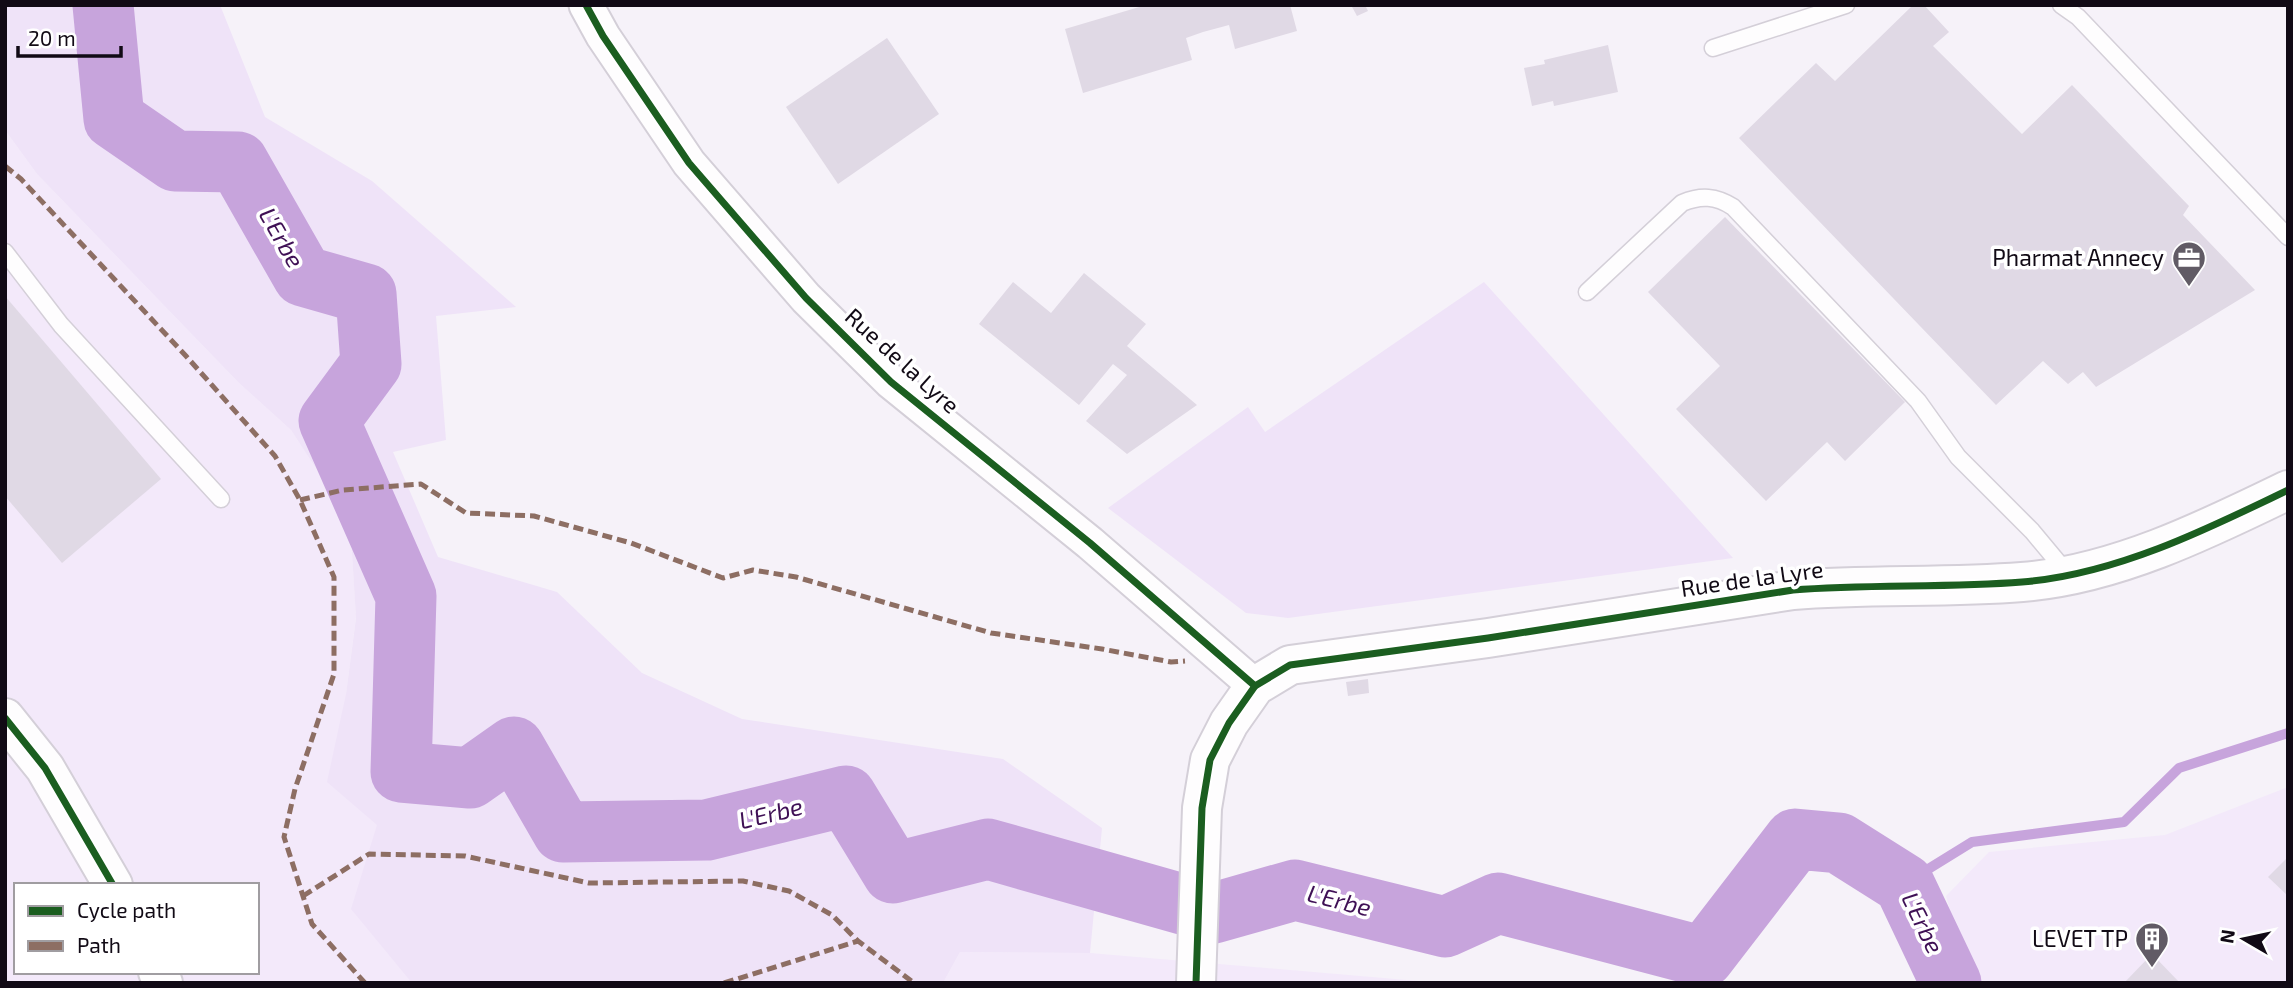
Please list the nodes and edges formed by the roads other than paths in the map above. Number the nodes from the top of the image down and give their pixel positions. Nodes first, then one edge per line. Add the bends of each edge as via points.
1 (586, 5) edge
2 (1846, 5) edge
3 (2061, 5) edge
4 (1713, 48) dead end
5 (2288, 237) edge
6 (5, 252) edge
7 (1587, 292) dead end
8 (2288, 490) edge
9 (221, 499) dead end
10 (2068, 575) junction
11 (1255, 686) junction
12 (5, 718) edge
13 (112, 883) edge
14 (1196, 983) edge

1 - 11 street, Rue de la Lyre via 689,163 815,307 891,382 1090,543
2 - 4 lane
3 - 5 lane via 2078,17
6 - 9 lane via 61,325
7 - 10 lane via 1682,203 1694,198 1723,200 1918,401 1958,457 2032,531
8 - 10 street, Rue de la Lyre via 2158,549
10 - 11 street, Rue de la Lyre via 2023,582 1793,590 1290,665
11 - 14 street, Rue de la Lyre via 1210,761 1202,808
12 - 13 street via 45,768

